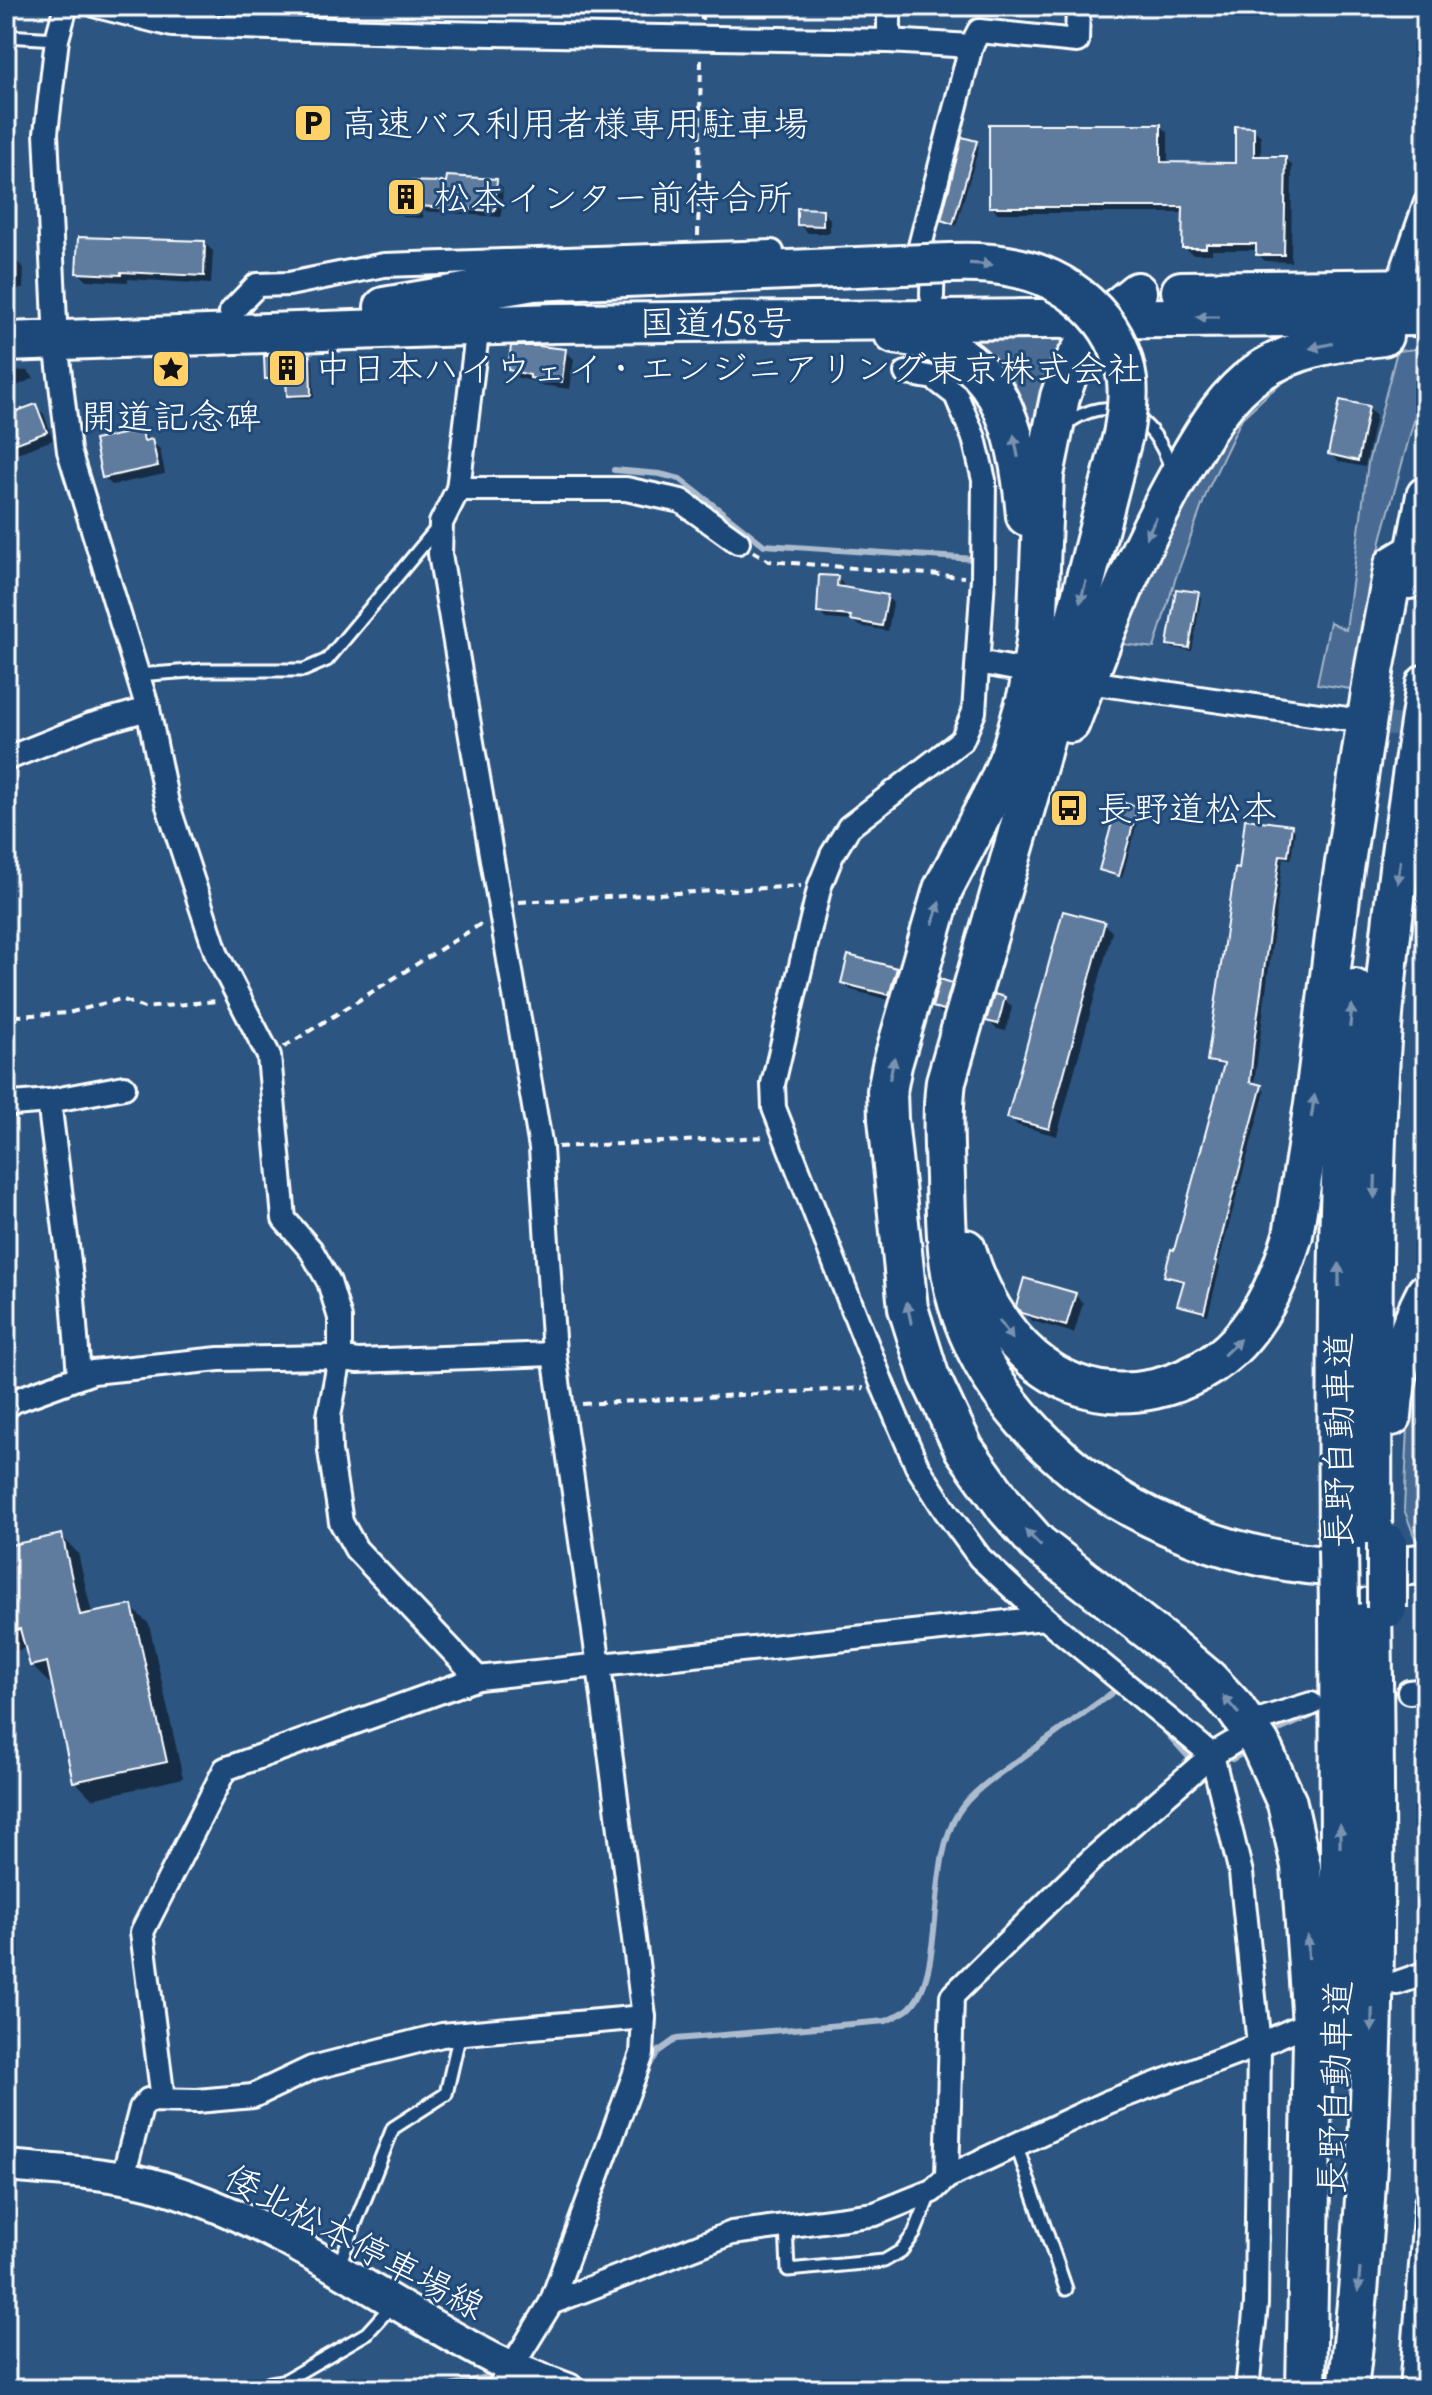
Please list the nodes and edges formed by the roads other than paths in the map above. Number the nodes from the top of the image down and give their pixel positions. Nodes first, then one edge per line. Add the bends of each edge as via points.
1 (66, 6) edge
2 (97, 6) edge
3 (889, 6) edge
4 (1078, 6) edge
5 (6, 36) edge
6 (57, 39) junction
7 (889, 41) junction
8 (971, 46) junction
9 (1426, 202) edge
10 (911, 258) junction
11 (1411, 288) edge
12 (1137, 292) junction
13 (932, 296) junction
14 (384, 307) junction
15 (231, 312) junction
16 (1426, 316) edge
17 (1105, 318) junction
18 (6, 319) edge
19 (759, 322) junction
20 (478, 325) junction
21 (56, 330) junction
22 (1426, 331) edge
23 (6, 342) edge
24 (906, 373) dead end
25 (1044, 475) junction
26 (1175, 481) junction
27 (458, 489) junction
28 (1426, 496) edge
29 (441, 523) junction
30 (738, 542) road end
31 (1414, 553) junction
32 (1037, 634) junction
33 (978, 662) junction
34 (1015, 669) dead end
35 (138, 675) junction
36 (1102, 684) dead end
37 (1426, 684) edge
38 (148, 709) junction
39 (1354, 720) tunnel mouth
40 (6, 759) edge
41 (997, 904) junction
42 (124, 1087) dead end
43 (49, 1101) junction
44 (9, 1107) edge
45 (943, 1125) junction
46 (891, 1145) junction
47 (1426, 1293) edge
48 (554, 1354) junction
49 (340, 1358) junction
50 (79, 1376) junction
51 (6, 1407) edge
52 (1366, 1546) junction
53 (1426, 1563) edge
54 (1426, 1583) edge
55 (1366, 1606) junction
56 (1045, 1618) junction
57 (599, 1666) junction
58 (478, 1678) junction
59 (1311, 1704) dead end
60 (1266, 1718) dead end
61 (1232, 1743) dead end
62 (1212, 1755) junction
63 (1426, 1973) edge
64 (1397, 1983) dead end
65 (644, 2017) junction
66 (1297, 2028) dead end
67 (460, 2033) junction
68 (1259, 2045) junction
69 (163, 2100) junction
70 (1016, 2144) junction
71 (6, 2166) edge
72 (123, 2177) junction
73 (939, 2184) junction
74 (1426, 2203) edge
75 (786, 2226) junction
76 (337, 2269) junction
77 (1066, 2289) dead end
78 (394, 2302) junction
79 (551, 2303) junction
80 (505, 2378) edge
81 (240, 2389) edge
82 (568, 2389) edge
83 (1247, 2389) edge
84 (1306, 2389) edge
85 (1313, 2389) edge
86 (1348, 2389) edge
87 (1411, 2389) edge

1 - 6 street
2 - 7 street via 172,25
3 - 7 street
4 - 8 street via 1077,41 979,31
5 - 6 lane
6 - 21 street via 46,133
7 - 8 street
8 - 10 street
9 - 11 street
10 - 13 street via 933,254
10 - 14 highway via 533,281
10 - 15 street via 697,254 384,265 257,285
10 -> 41 highway, bridge via 1008,266 1067,286 1111,333 1127,380 1123,435
11 - 12 highway, 国道158号
12 - 13 highway, 国道158号
12 - 17 highway
13 - 14 highway, 国道158号
14 - 15 highway, 国道158号
15 - 21 highway, 国道158号
16 -> 17 highway, 国道158号
17 - 19 highway, 国道158号
17 - 25 highway via 1069,371
18 - 21 highway, 国道158号
19 - 20 highway, 国道158号
32 -> 19 highway via 1013,432 982,373 966,358 925,340
20 - 21 highway, 国道158号
20 - 27 street
21 - 23 highway, 国道158号
21 - 35 street via 69,451
22 -> 26 highway via 1307,349 1268,367 1235,391
24 - 33 street via 934,378 956,395 974,438 984,480
25 - 26 lane via 1065,424 1106,407 1126,410 1151,430
25 - 32 highway
26 -> 41 highway via 1118,599
27 - 29 street
27 - 30 street via 626,489 681,501
28 - 31 highway, 長野自動車道
29 - 35 lane via 327,660 304,670
29 - 48 street via 440,554 541,1148
45 -> 31 highway via 954,1203 971,1267 997,1318 1036,1363 1088,1389 1143,1392 1193,1376 1236,1344 1271,1295 1293,1235 1375,666 1394,565
52 -> 31 highway, 長野自動車道 via 1339,1236 1347,1052 1375,786
46 -> 32 highway via 887,1091 895,1052 943,889 1010,755 1029,690
33 - 34 street
33 - 56 street via 974,712 962,740 849,827 832,855 820,885 773,1084 774,1108 917,1466 980,1558
35 - 38 street
36 - 39 street
37 -> 52 highway, 長野自動車道 via 1380,1054
38 - 40 street
38 - 49 street via 167,803 217,955 269,1056 284,1219 329,1282 340,1318
41 - 45 highway via 946,1081
42 - 43 street
43 - 44 street
43 - 50 street
45 - 53 highway via 948,1256 962,1316 1010,1404 1060,1456 1153,1519 1235,1550 1357,1567
46 - 54 highway via 933,1298 959,1360 993,1417 1045,1471 1136,1532 1230,1569 1275,1581 1355,1589
84 -> 46 highway via 1313,2039 1301,1866 1287,1803 1260,1744 1235,1708 1198,1671 1038,1544 964,1449 915,1339
47 - 52 highway via 1407,1337
48 - 49 street
48 - 57 street
49 - 50 street via 219,1359
49 - 58 street via 329,1416 341,1522 356,1549
50 - 51 street
52 - 55 highway, 長野自動車道
85 -> 55 highway, 長野自動車道 via 1334,2145 1340,1859
55 -> 86 highway, 長野自動車道 via 1374,1934 1368,2147
56 - 57 street
56 - 62 street
57 - 58 street
57 - 65 street
58 - 69 street via 225,1769 142,1932
59 - 60 street
61 - 62 street
62 - 68 street via 1241,1873
62 - 73 street via 1091,1860 952,1996
63 - 64 street
65 - 67 street
65 - 79 street via 642,2054
66 - 68 street
67 - 69 street via 312,2068 253,2096
67 - 76 lane via 446,2094 393,2128
68 - 70 street via 1108,2102
68 - 83 street via 1256,2304
69 - 72 street via 148,2100 141,2108
70 - 73 street
70 - 77 lane
71 - 72 main road, 倭北松本停車場線
72 - 76 main road, 倭北松本停車場線 via 230,2212
73 - 75 street via 875,2214
73 - 75 lane via 914,2234 884,2261 788,2270
74 - 87 street
75 - 79 street via 732,2233
76 - 78 main road, 倭北松本停車場線
78 - 80 main road, 倭北松本停車場線
78 - 81 lane via 367,2333 286,2380
79 - 80 street
80 - 82 main road, 倭北松本停車場線

